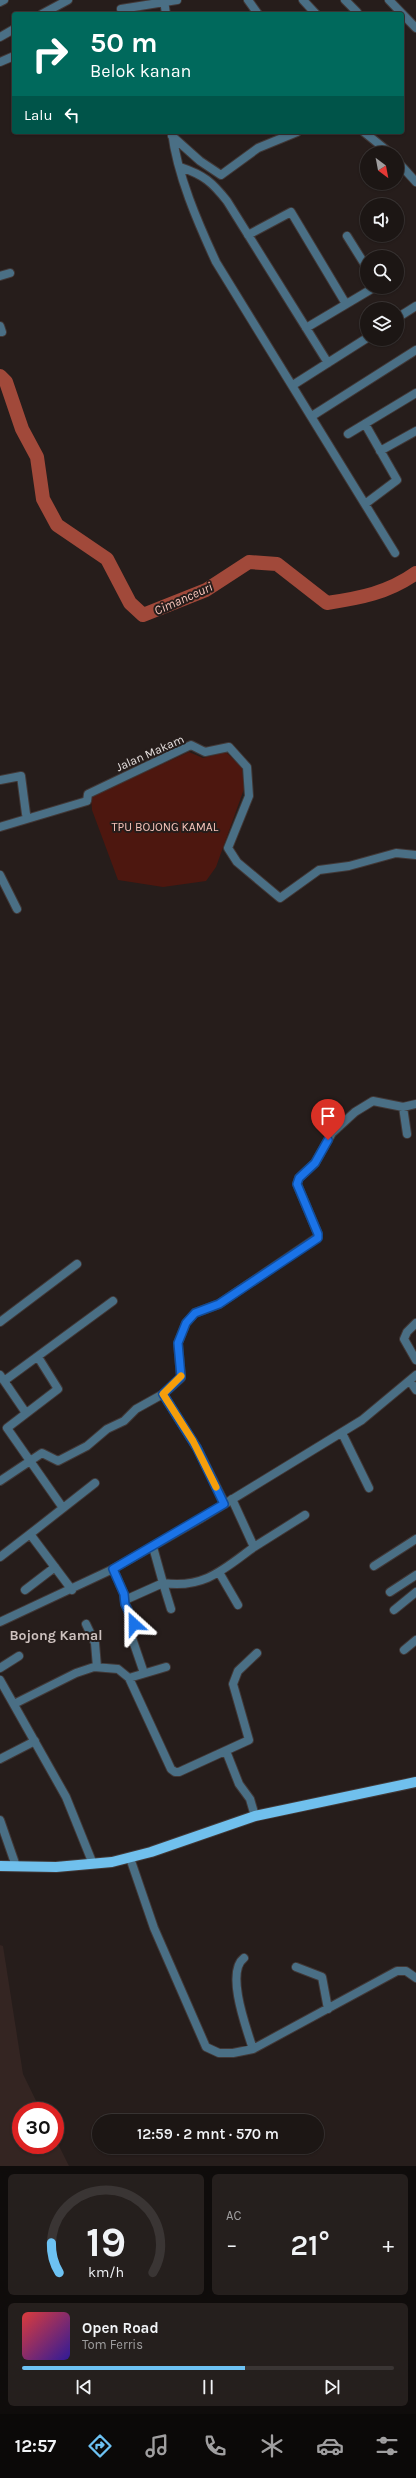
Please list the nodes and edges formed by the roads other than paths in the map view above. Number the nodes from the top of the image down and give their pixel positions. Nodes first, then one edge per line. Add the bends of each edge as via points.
1 (4, 0) edge
2 (68, 0) edge
3 (119, 0) edge
4 (177, 0) edge
5 (248, 0) edge
6 (303, 0) edge
7 (345, 0) edge
8 (389, 0) edge
9 (164, 1) edge
10 (0, 2) edge
11 (46, 12) edge
12 (121, 12) edge
13 (166, 12) edge
14 (257, 12) edge
15 (314, 12) edge
16 (357, 12) dead end
17 (401, 12) edge
18 (404, 16) edge
19 (416, 28) edge
20 (12, 30) edge
21 (0, 37) edge
22 (12, 57) edge
23 (0, 62) edge
24 (172, 134) edge
25 (292, 134) edge
26 (366, 134) edge
27 (381, 146) edge
28 (180, 167) junction
29 (404, 169) edge
30 (416, 182) edge
31 (248, 235) junction
32 (347, 236) dead end
33 (360, 257) edge
34 (10, 273) dead end
35 (0, 276) edge
36 (363, 294) edge
37 (346, 304) junction
38 (416, 306) edge
39 (404, 314) edge
40 (0, 326) edge
41 (306, 328) junction
42 (0, 332) edge
43 (360, 342) edge
44 (416, 350) edge
45 (328, 363) junction
46 (293, 385) junction
47 (416, 393) edge
48 (312, 416) junction
49 (365, 424) junction
50 (416, 431) edge
51 (348, 434) dead end
52 (380, 451) junction
53 (365, 504) junction
54 (395, 553) dead end
55 (0, 780) edge
56 (26, 814) dead end
57 (0, 827) edge
58 (416, 855) edge
59 (0, 875) edge
60 (17, 909) dead end
61 (416, 1105) edge
62 (404, 1107) junction
63 (408, 1134) dead end
64 (77, 1264) dead end
65 (113, 1301) dead end
66 (0, 1322) edge
67 (416, 1323) edge
68 (38, 1356) junction
69 (416, 1360) edge
70 (2, 1378) edge
71 (413, 1378) edge
72 (416, 1390) edge
73 (163, 1394) junction
74 (26, 1413) junction
75 (342, 1433) junction
76 (29, 1460) junction
77 (0, 1481) edge
78 (95, 1483) dead end
79 (369, 1488) dead end
80 (228, 1502) junction
81 (63, 1508) junction
82 (304, 1515) dead end
83 (30, 1534) junction
84 (416, 1539) edge
85 (153, 1547) junction
86 (254, 1547) junction
87 (0, 1557) edge
88 (374, 1566) dead end
89 (55, 1567) junction
90 (113, 1569) junction
91 (220, 1574) junction
92 (416, 1575) edge
93 (163, 1583) junction
94 (25, 1590) dead end
95 (72, 1590) junction
96 (390, 1592) dead end
97 (416, 1592) edge
98 (125, 1600) junction
99 (238, 1605) dead end
100 (171, 1609) dead end
101 (394, 1610) dead end
102 (0, 1622) edge
103 (86, 1624) dead end
104 (416, 1640) edge
105 (404, 1650) dead end
106 (257, 1653) dead end
107 (19, 1656) dead end
108 (97, 1667) junction
109 (166, 1667) dead end
110 (0, 1668) edge
111 (144, 1673) junction
112 (129, 1678) junction
113 (0, 1680) edge
114 (14, 1704) junction
115 (35, 1740) junction
116 (226, 1751) junction
117 (0, 1758) edge
118 (416, 1782) edge
119 (255, 1816) junction
120 (0, 1820) edge
121 (130, 1858) junction
122 (93, 1864) junction
123 (0, 1866) edge
124 (16, 1866) junction
125 (244, 1958) dead end
126 (296, 1967) dead end
127 (416, 1978) edge
128 (328, 2009) junction
129 (253, 2049) junction

1 - 10 street
2 - 11 street
3 - 12 street
4 - 9 street
5 - 14 street
6 - 15 street
7 - 16 street
8 - 17 street
9 - 12 street
9 - 13 street
18 - 19 street
20 - 21 street
22 - 23 street
24 - 25 street via 200,161 221,175 258,148
24 - 28 street
26 - 27 street
28 - 31 street via 211,181
28 - 46 street via 216,262
29 - 30 street
31 - 37 street via 291,212
31 - 41 street
32 - 33 street
34 - 35 street
36 - 37 street
37 - 41 street
38 - 39 street
40 - 42 street
41 - 45 street
43 - 45 street
44 - 48 street
45 - 46 street
46 - 48 street
47 - 49 street
48 - 53 street
49 - 51 street
49 - 52 street
50 - 52 street
52 - 53 street via 397,480
53 - 54 street
55 - 56 street via 21,776
57 - 58 street, Jalan Makam via 87,801 88,794 191,745 205,752 229,747 247,767 249,796 228,848 237,862 280,898 319,870 349,866 396,853
59 - 60 street
61 - 62 street
62 - 63 street
62 - 73 street via 373,1101 355,1112 332,1133 315,1163 299,1178 297,1184 318,1238 219,1304 195,1313 186,1323 178,1343 181,1378
64 - 66 street
65 - 68 street
67 - 69 street via 404,1339
68 - 70 street
68 - 74 street via 58,1389
70 - 74 street
71 - 72 street
71 - 75 street
73 - 76 street via 143,1404 124,1421 107,1429 91,1443 67,1457 58,1461 42,1453
73 - 80 street
74 - 76 street via 7,1428
75 - 79 street
75 - 80 street
76 - 77 street
76 - 81 street
78 - 81 street
80 - 85 street
80 - 86 street
81 - 83 street
82 - 86 street
83 - 87 street
83 - 89 street
84 - 88 street
85 - 90 street
85 - 93 street
86 - 91 street
89 - 94 street
89 - 95 street
90 - 95 street
90 - 98 street
91 - 93 street via 196,1582
91 - 99 street
92 - 96 street
93 - 98 street
93 - 100 street
95 - 102 street
97 - 101 street
98 - 111 street via 133,1619 132,1638
103 - 108 street via 95,1643
104 - 105 street
106 - 116 street via 238,1672 233,1684 249,1740
107 - 110 street
108 - 112 street via 118,1669
108 - 114 street via 76,1673
109 - 111 street
111 - 112 street
112 - 116 street via 173,1771 179,1772 221,1751
113 - 114 street
114 - 115 street
115 - 117 street
115 - 122 street via 73,1811
116 - 119 street via 239,1784 250,1799
118 - 119 main road
119 - 121 main road
120 - 124 street
121 - 122 main road
121 - 129 street via 154,1928 206,2047 219,2053
122 - 124 main road via 56,1867
123 - 124 main road
125 - 129 street via 237,1971 238,2000
126 - 128 street via 322,1977
127 - 128 street via 406,1971 397,1971
128 - 129 street

